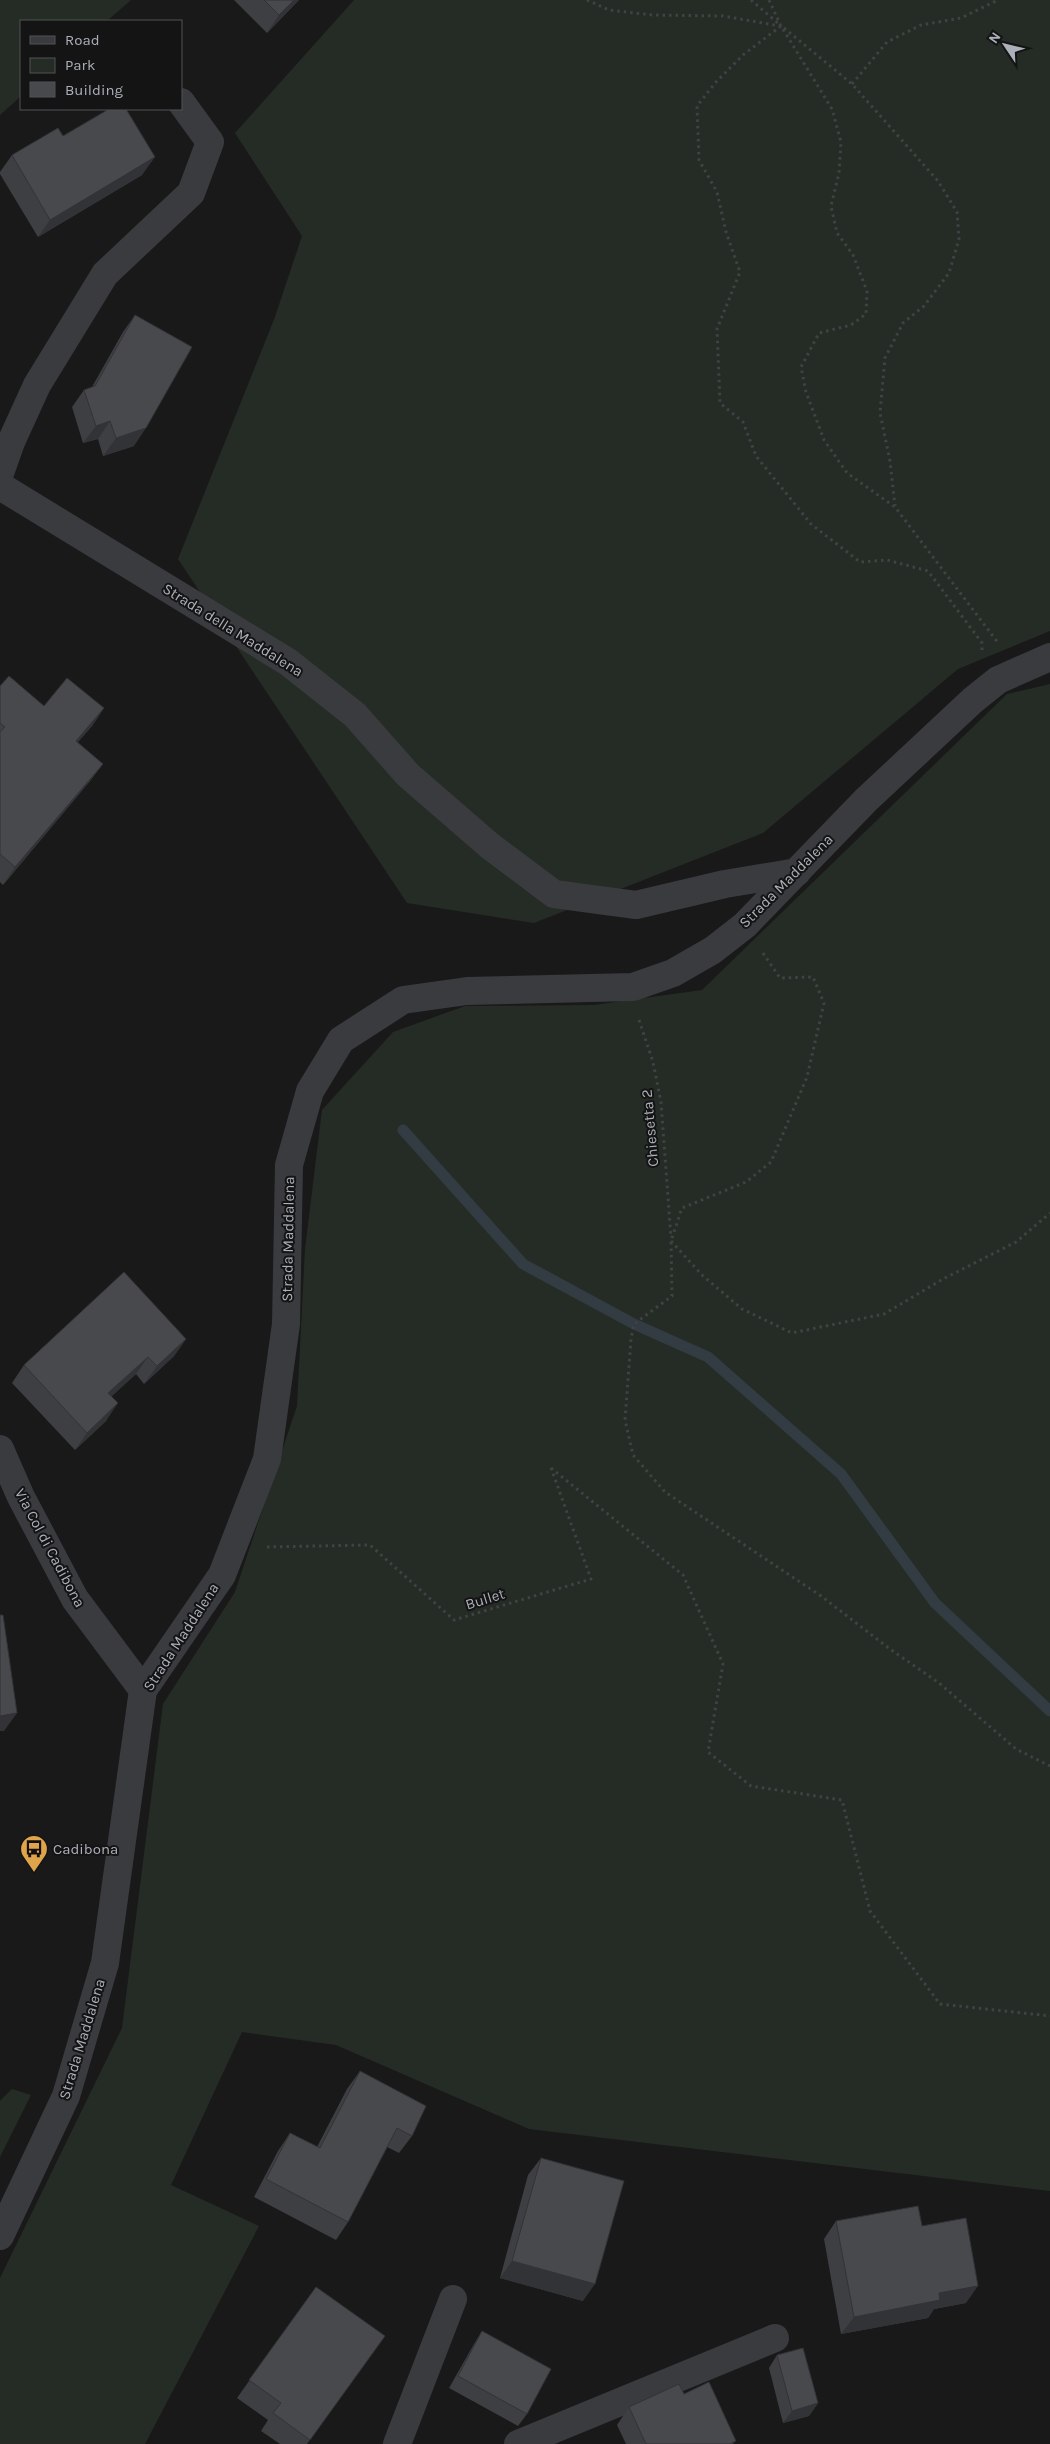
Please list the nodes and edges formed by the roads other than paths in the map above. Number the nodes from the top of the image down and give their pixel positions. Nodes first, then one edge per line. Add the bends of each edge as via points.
1 (182, 103) edge
2 (0, 473) edge
3 (0, 486) edge
4 (1050, 657) edge
5 (797, 872) junction
6 (0, 1449) edge
7 (143, 1690) junction
8 (0, 2236) edge
9 (453, 2299) dead end
10 (775, 2338) dead end
11 (397, 2444) edge
12 (518, 2444) edge

1 - 2 street via 210,142 191,193 105,274 36,385
3 - 5 street, Strada della Maddalena via 288,662 355,714 408,774 490,846 554,894 636,905 725,884
4 - 5 street, Strada Maddalena via 998,680 973,700 866,800
5 - 7 street, Strada Maddalena via 745,925 713,950 673,973 633,987 467,991 403,1000 341,1040 310,1091 289,1166 286,1324 267,1459 222,1575
6 - 7 street, Via Col di Cadibona via 75,1600
7 - 8 street, Strada Maddalena via 104,1963 66,2096
9 - 11 street
10 - 12 street

